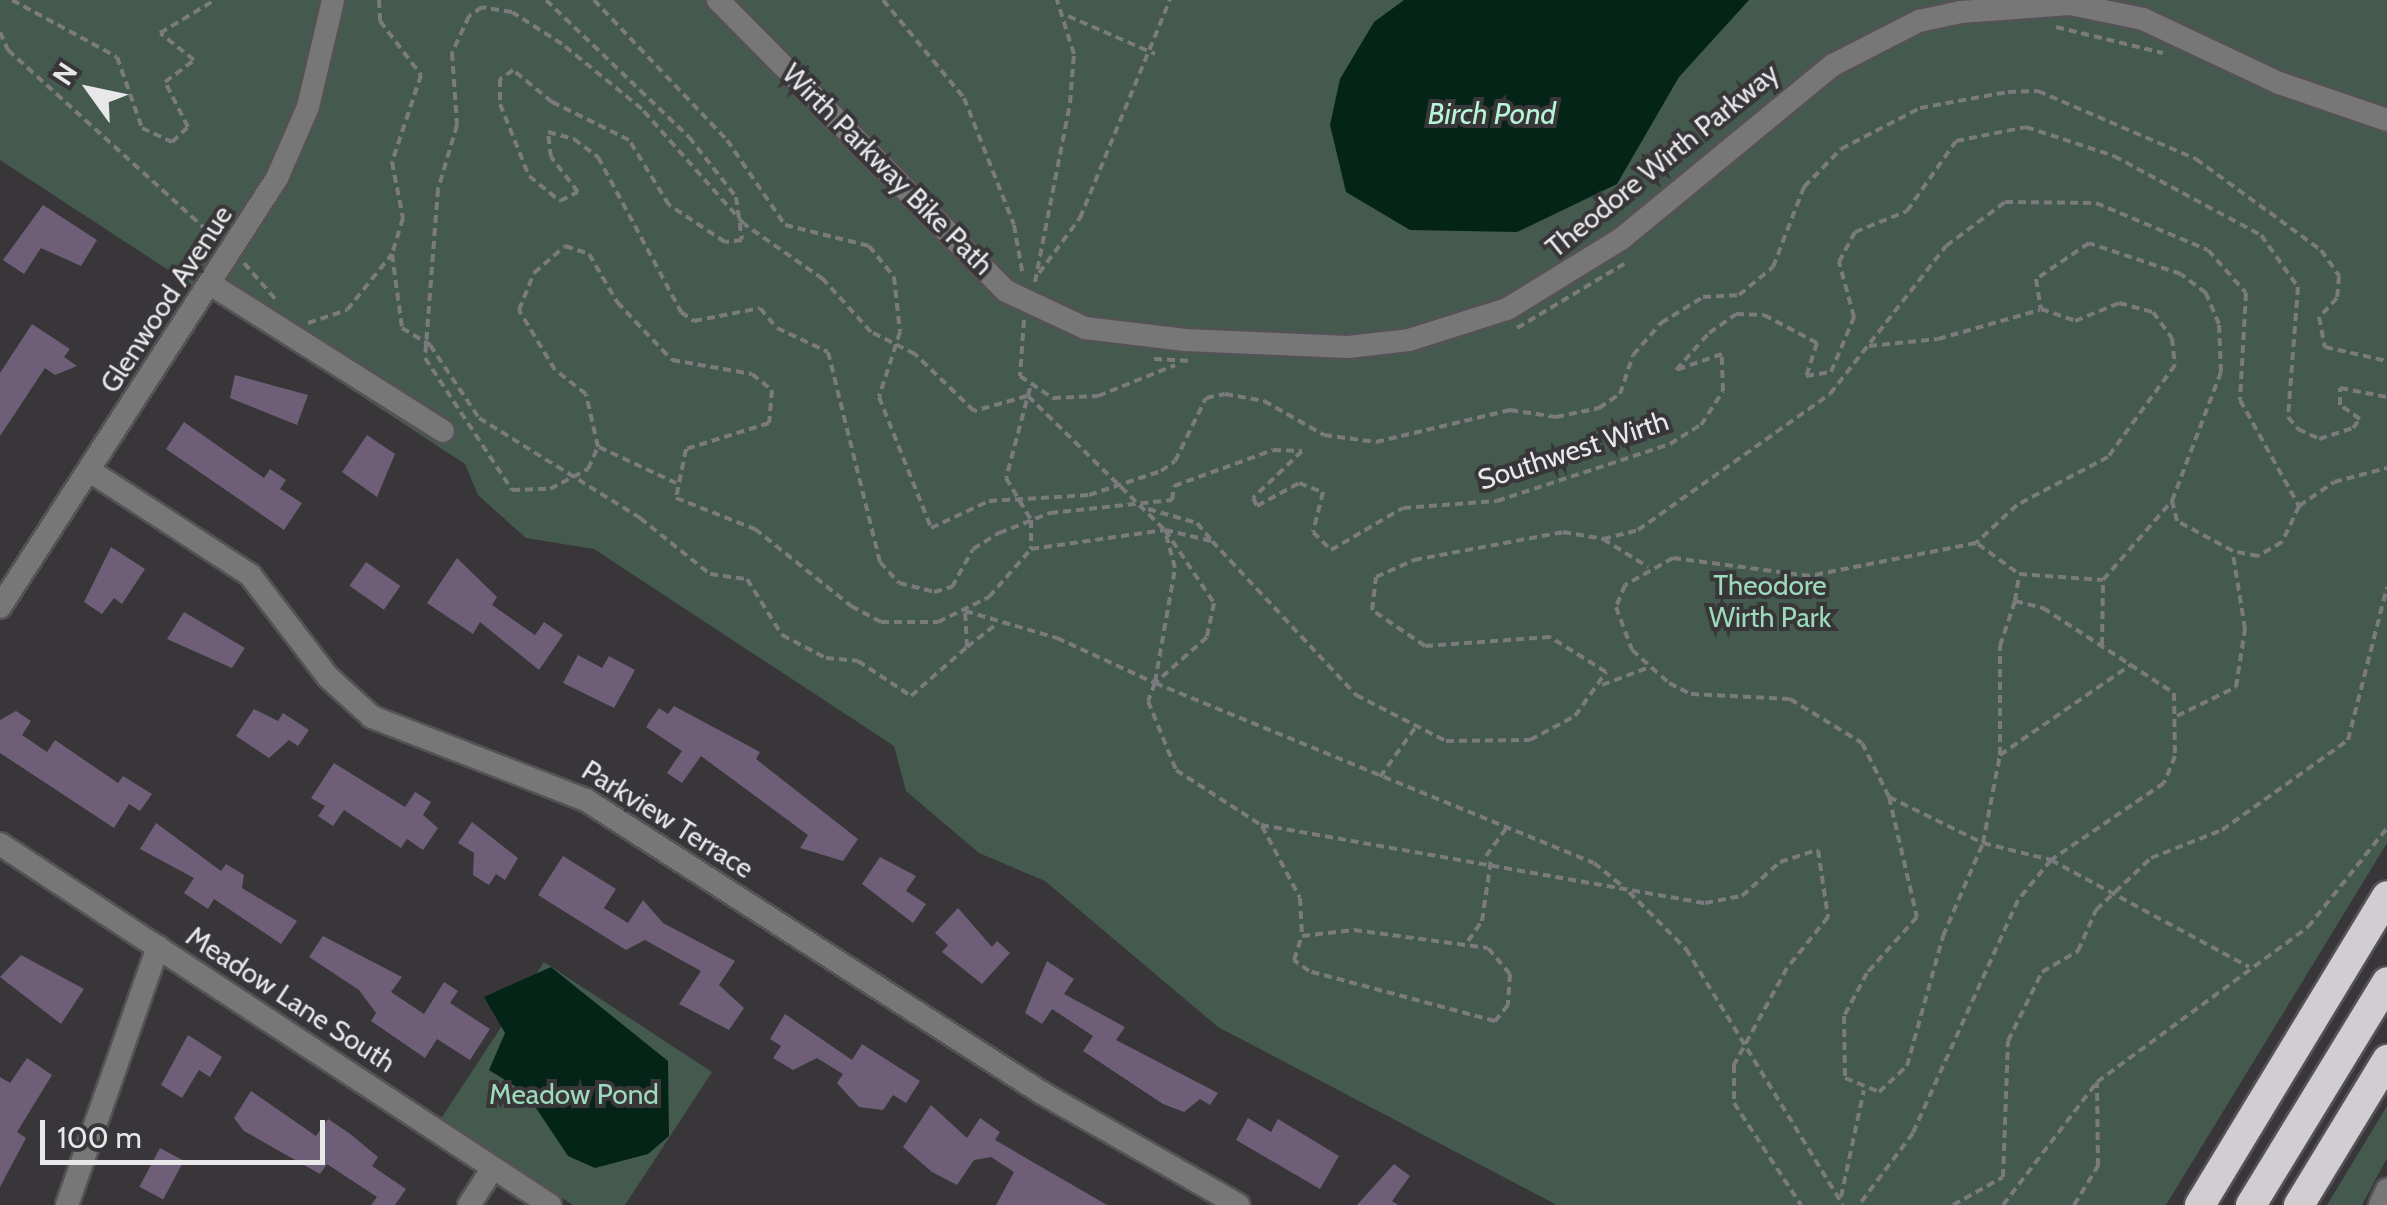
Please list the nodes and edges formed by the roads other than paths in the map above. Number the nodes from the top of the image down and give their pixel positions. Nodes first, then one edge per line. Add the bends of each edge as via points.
1 (333, 0) edge
2 (718, 0) edge
3 (2145, 9) edge
4 (2387, 120) edge
5 (212, 285) junction
6 (443, 430) dead end
7 (90, 471) junction
8 (0, 607) edge
9 (0, 844) edge
10 (2387, 896) edge
11 (158, 947) junction
12 (2387, 982) edge
13 (2387, 1060) edge
14 (493, 1168) junction
15 (2387, 1190) edge
16 (67, 1205) edge
17 (468, 1205) edge
18 (550, 1205) edge
19 (1238, 1205) edge
20 (2200, 1205) edge
21 (2250, 1205) edge
22 (2298, 1205) edge
23 (2380, 1205) edge

1 - 5 street, Glenwood Avenue via 296,138
2 - 3 street, Theodore Wirth Parkway via 1020,313 1186,340 1348,347 1456,328 1552,286 1621,239 1786,98 1885,36 2002,5
3 - 4 street, Theodore Wirth Parkway via 2279,83
5 - 6 street
5 - 7 street, Glenwood Avenue
7 - 8 street, Glenwood Avenue
7 - 19 street, Parkview Terrace via 250,575 328,678 372,717 586,800 992,1062
9 - 11 street, Meadow Lane South
10 - 20 highway
11 - 14 street, Meadow Lane South
11 - 16 street
12 - 21 highway
13 - 22 highway
14 - 17 street
14 - 18 street, Meadow Lane South
15 - 23 street

